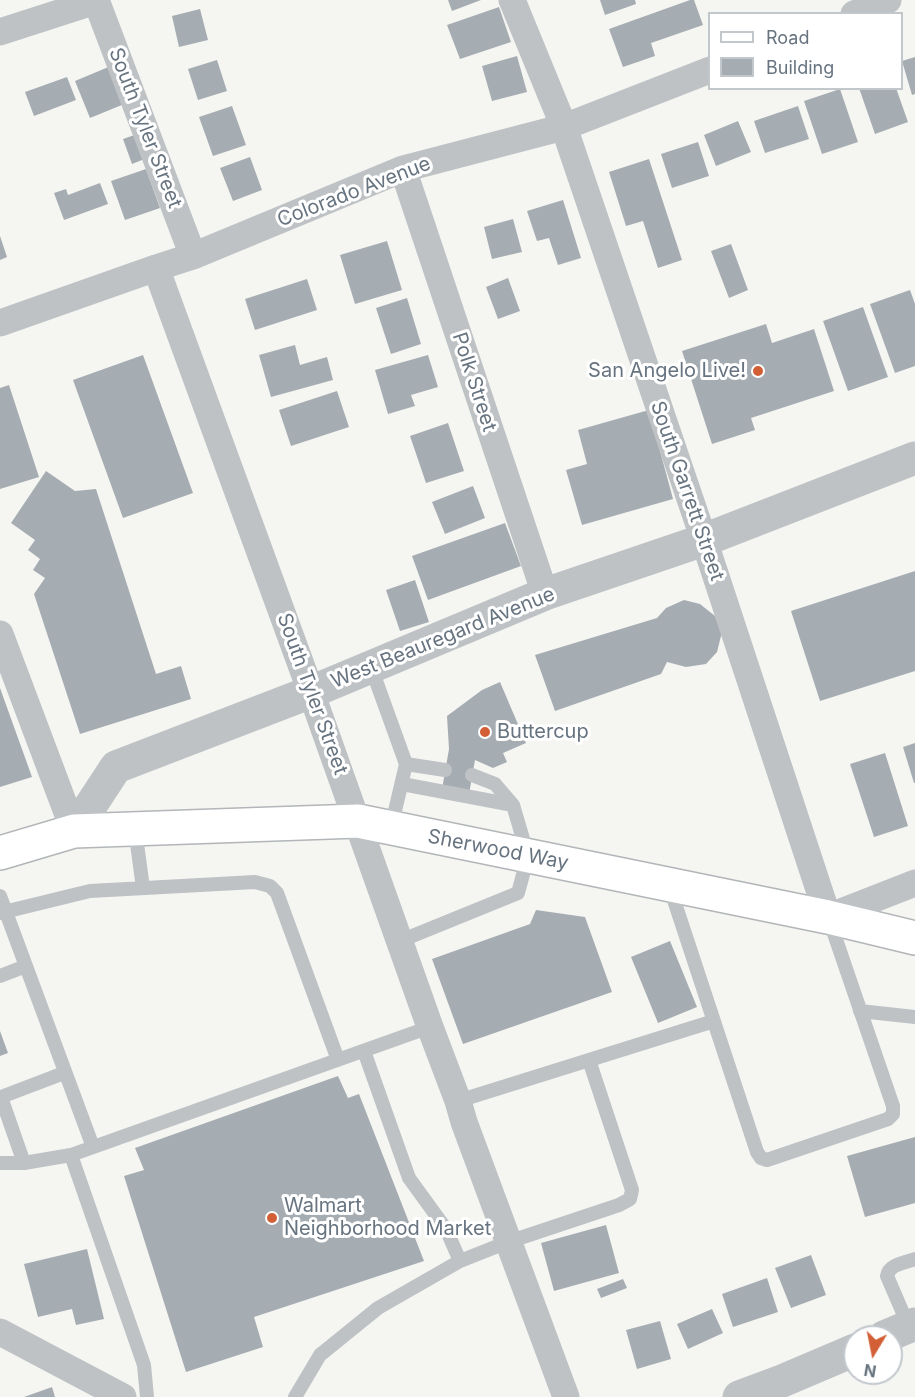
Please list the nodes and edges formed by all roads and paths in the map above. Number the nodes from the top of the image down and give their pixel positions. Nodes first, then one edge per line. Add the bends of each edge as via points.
1 (96, 0) edge
2 (512, 0) edge
3 (888, 0) edge
4 (859, 12) edge
5 (0, 32) edge
6 (708, 71) edge
7 (564, 127) junction
8 (403, 169) junction
9 (193, 256) junction
10 (156, 268) junction
11 (0, 323) edge
12 (915, 458) edge
13 (704, 540) junction
14 (545, 594) junction
15 (0, 634) edge
16 (371, 668) junction
17 (311, 692) junction
18 (406, 764) junction
19 (445, 770) dead end
20 (472, 776) dead end
21 (402, 784) junction
22 (513, 805) junction
23 (358, 821) junction
24 (391, 828) junction
25 (135, 829) junction
26 (74, 831) junction
27 (0, 852) edge
28 (528, 856) junction
29 (915, 883) edge
30 (670, 885) junction
31 (143, 888) junction
32 (0, 896) edge
33 (3, 912) edge
34 (828, 917) junction
35 (915, 938) edge
36 (400, 941) junction
37 (26, 966) junction
38 (0, 976) edge
39 (860, 1011) junction
40 (915, 1017) edge
41 (714, 1021) junction
42 (430, 1027) junction
43 (364, 1051) junction
44 (338, 1060) junction
45 (590, 1060) junction
46 (64, 1073) junction
47 (461, 1111) junction
48 (93, 1147) junction
49 (71, 1155) junction
50 (0, 1163) edge
51 (24, 1163) junction
52 (508, 1242) junction
53 (915, 1259) edge
54 (460, 1261) junction
55 (902, 1325) edge
56 (0, 1332) edge
57 (843, 1357) edge
58 (785, 1389) edge
59 (123, 1397) edge
60 (147, 1397) edge
61 (295, 1397) edge
62 (566, 1397) edge
63 (739, 1397) edge

1 - 5 street
1 - 9 street, South Tyler Street
2 - 7 street, South Garrett Street
3 - 4 street
6 - 7 street, Colorado Avenue
7 - 8 street, Colorado Avenue
7 - 13 street, South Garrett Street
8 - 9 street, Colorado Avenue
8 - 14 street, Polk Street
9 - 10 street, Colorado Avenue
10 - 11 street, Colorado Avenue
10 - 17 street, South Tyler Street
12 - 13 street, West Beauregard Avenue
13 - 14 street, West Beauregard Avenue
13 - 34 street, South Garrett Street
14 - 16 street, West Beauregard Avenue
15 - 26 street
16 - 17 street, West Beauregard Avenue
16 - 18 lane
17 - 23 street, South Tyler Street
17 - 26 street, West Beauregard Avenue via 116,767
18 - 19 lane
18 - 21 lane
20 - 22 lane via 495,784
21 - 22 lane
21 - 24 lane
22 - 28 lane
23 - 24 main road, Sherwood Way
23 - 25 main road, Sherwood Way
23 - 36 street, South Tyler Street
24 - 28 main road, Sherwood Way
25 - 26 main road, Sherwood Way
25 - 31 lane
26 - 27 main road
28 - 30 main road, Sherwood Way
28 - 36 lane via 518,893
29 - 34 street
30 - 34 main road, Sherwood Way
30 - 41 lane
31 - 33 lane via 90,891
31 - 44 lane via 255,882 270,886 277,893
32 - 33 lane
33 - 37 lane
34 - 35 main road, Sherwood Way
34 - 39 lane
36 - 42 street, South Tyler Street
37 - 38 lane
37 - 46 lane
39 - 40 lane
39 - 41 lane via 893,1114 767,1160 757,1152
41 - 45 lane
42 - 43 lane
42 - 47 street, South Tyler Street
43 - 44 lane
43 - 54 lane via 409,1178 446,1229
44 - 48 lane
45 - 47 lane
45 - 52 lane via 632,1190 630,1198
46 - 48 lane
46 - 51 lane via 1,1097
47 - 52 street, South Tyler Street
48 - 49 lane
49 - 51 lane
49 - 60 lane via 144,1365
50 - 51 lane
52 - 54 lane
52 - 62 street, South Tyler Street
53 - 55 lane via 892,1267 887,1276
54 - 61 lane via 378,1308 320,1356
56 - 59 street
57 - 58 street
58 - 63 street

